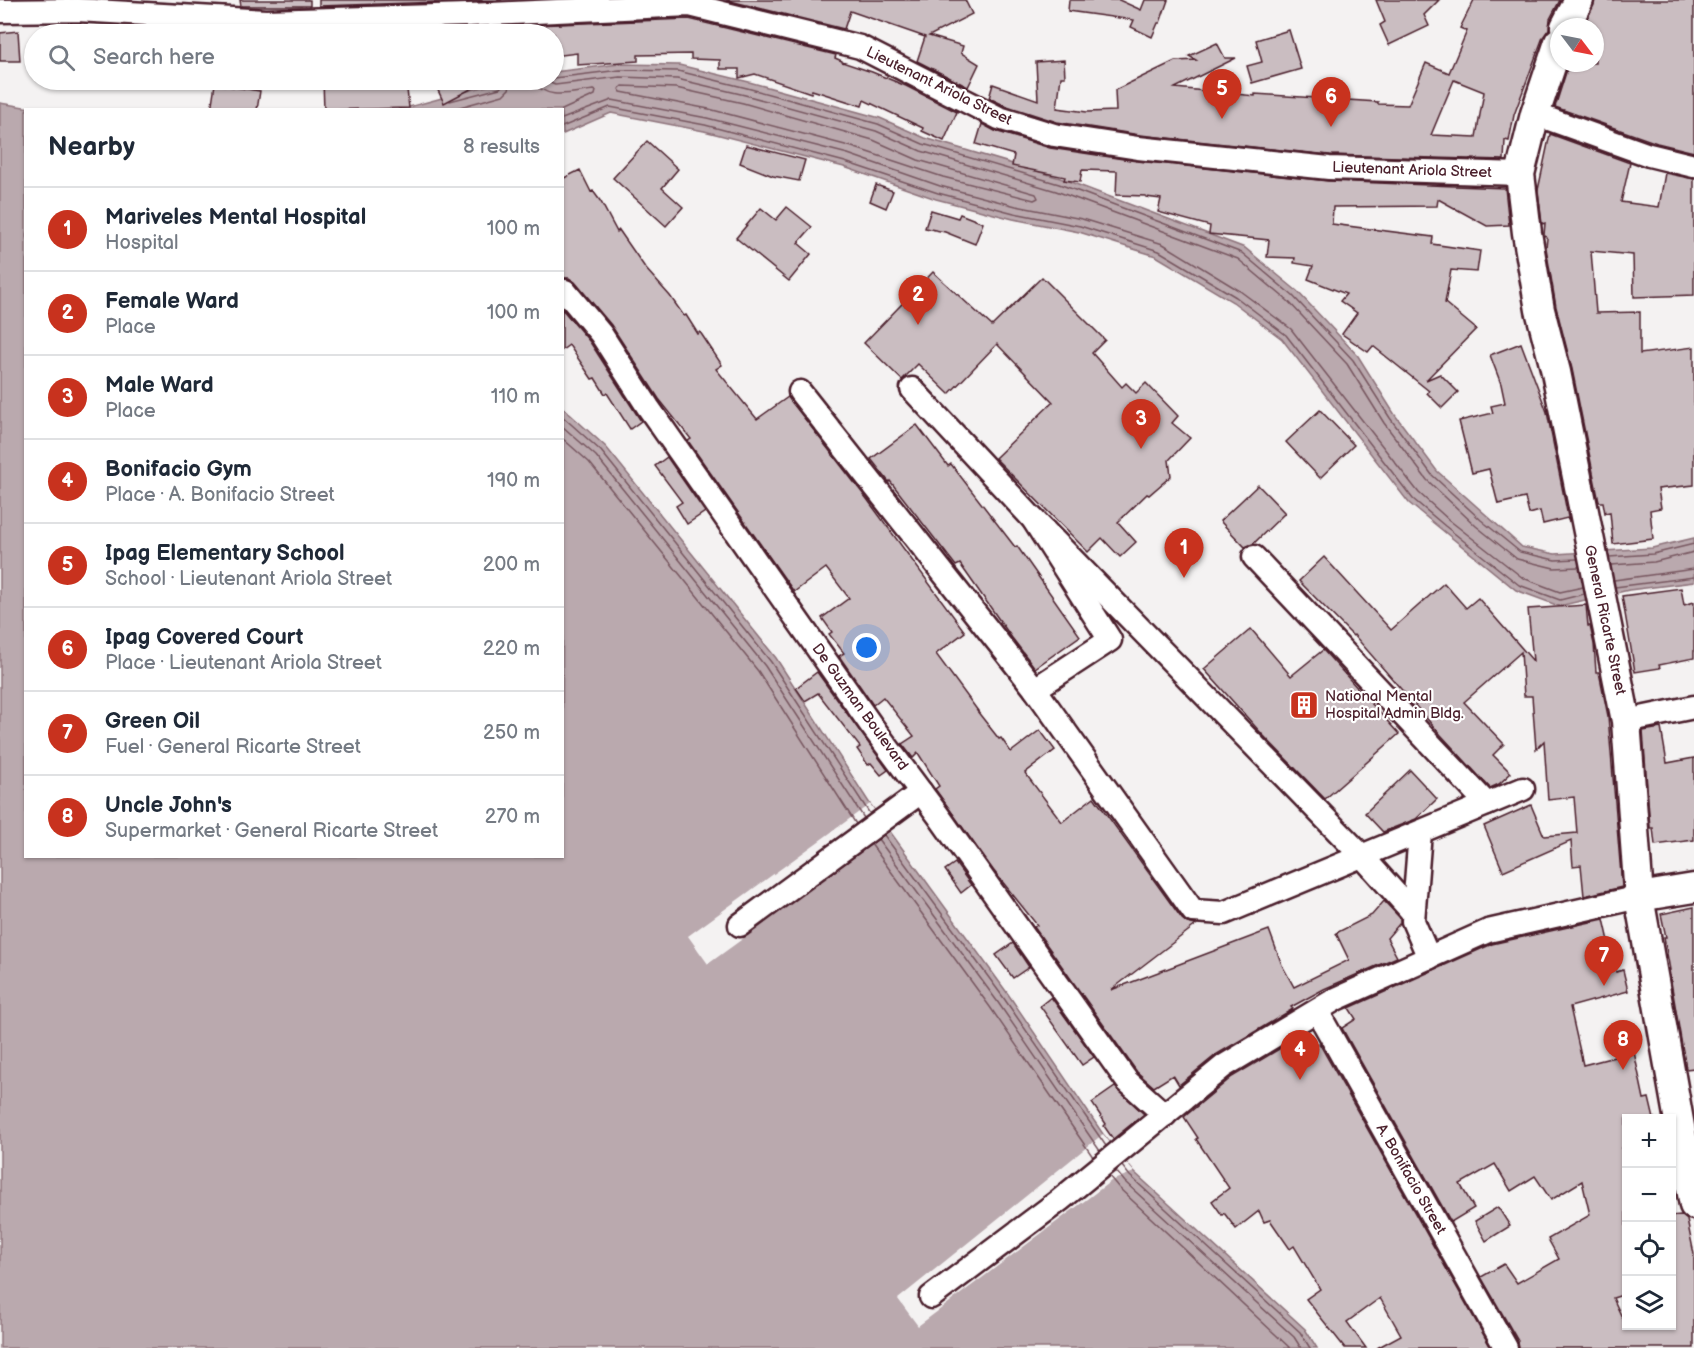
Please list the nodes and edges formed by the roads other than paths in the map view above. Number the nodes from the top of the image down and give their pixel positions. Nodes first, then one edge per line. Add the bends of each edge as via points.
1 (1579, 0) edge
2 (0, 11) edge
3 (1570, 18) edge
4 (1550, 68) edge
5 (1534, 114) junction
6 (1694, 166) edge
7 (1520, 174) junction
8 (565, 291) dead end
9 (912, 389) dead end
10 (800, 392) dead end
11 (1033, 519) junction
12 (1254, 557) dead end
13 (1035, 688) junction
14 (1694, 706) edge
15 (1626, 721) junction
16 (1523, 789) dead end
17 (921, 792) junction
18 (1487, 804) junction
19 (1420, 832) junction
20 (1362, 856) junction
21 (1694, 888) edge
22 (1639, 897) junction
23 (1413, 913) junction
24 (740, 925) dead end
25 (1429, 957) junction
26 (1317, 1011) junction
27 (1165, 1115) junction
28 (1694, 1205) edge
29 (931, 1297) dead end
30 (1506, 1348) edge

1 - 3 main road
2 - 7 street, Lieutenant Ariola Street via 77,10 266,21 690,5 861,47 999,118 1054,135 1329,168
4 - 5 main road, General Ricarte Street
5 - 6 street via 1649,155
5 - 7 main road, General Ricarte Street
7 - 15 main road, General Ricarte Street via 1540,310
8 - 17 street, De Guzman Boulevard via 601,334 648,407
9 - 11 street
10 - 13 street
11 - 13 street via 1110,640
11 - 20 street
12 - 18 street
13 - 20 street via 1193,911 1224,913
14 - 15 street
15 - 22 main road, General Ricarte Street
16 - 18 street
17 - 24 street
17 - 27 street, De Guzman Boulevard via 1127,1081
18 - 19 street
19 - 20 street
19 - 23 street
20 - 23 street
21 - 22 main road
22 - 25 street via 1488,931
22 - 28 main road, General Ricarte Street
23 - 25 street
25 - 26 street
26 - 27 street via 1224,1066
26 - 30 street, A. Bonifacio Street
27 - 29 street via 1044,1213

